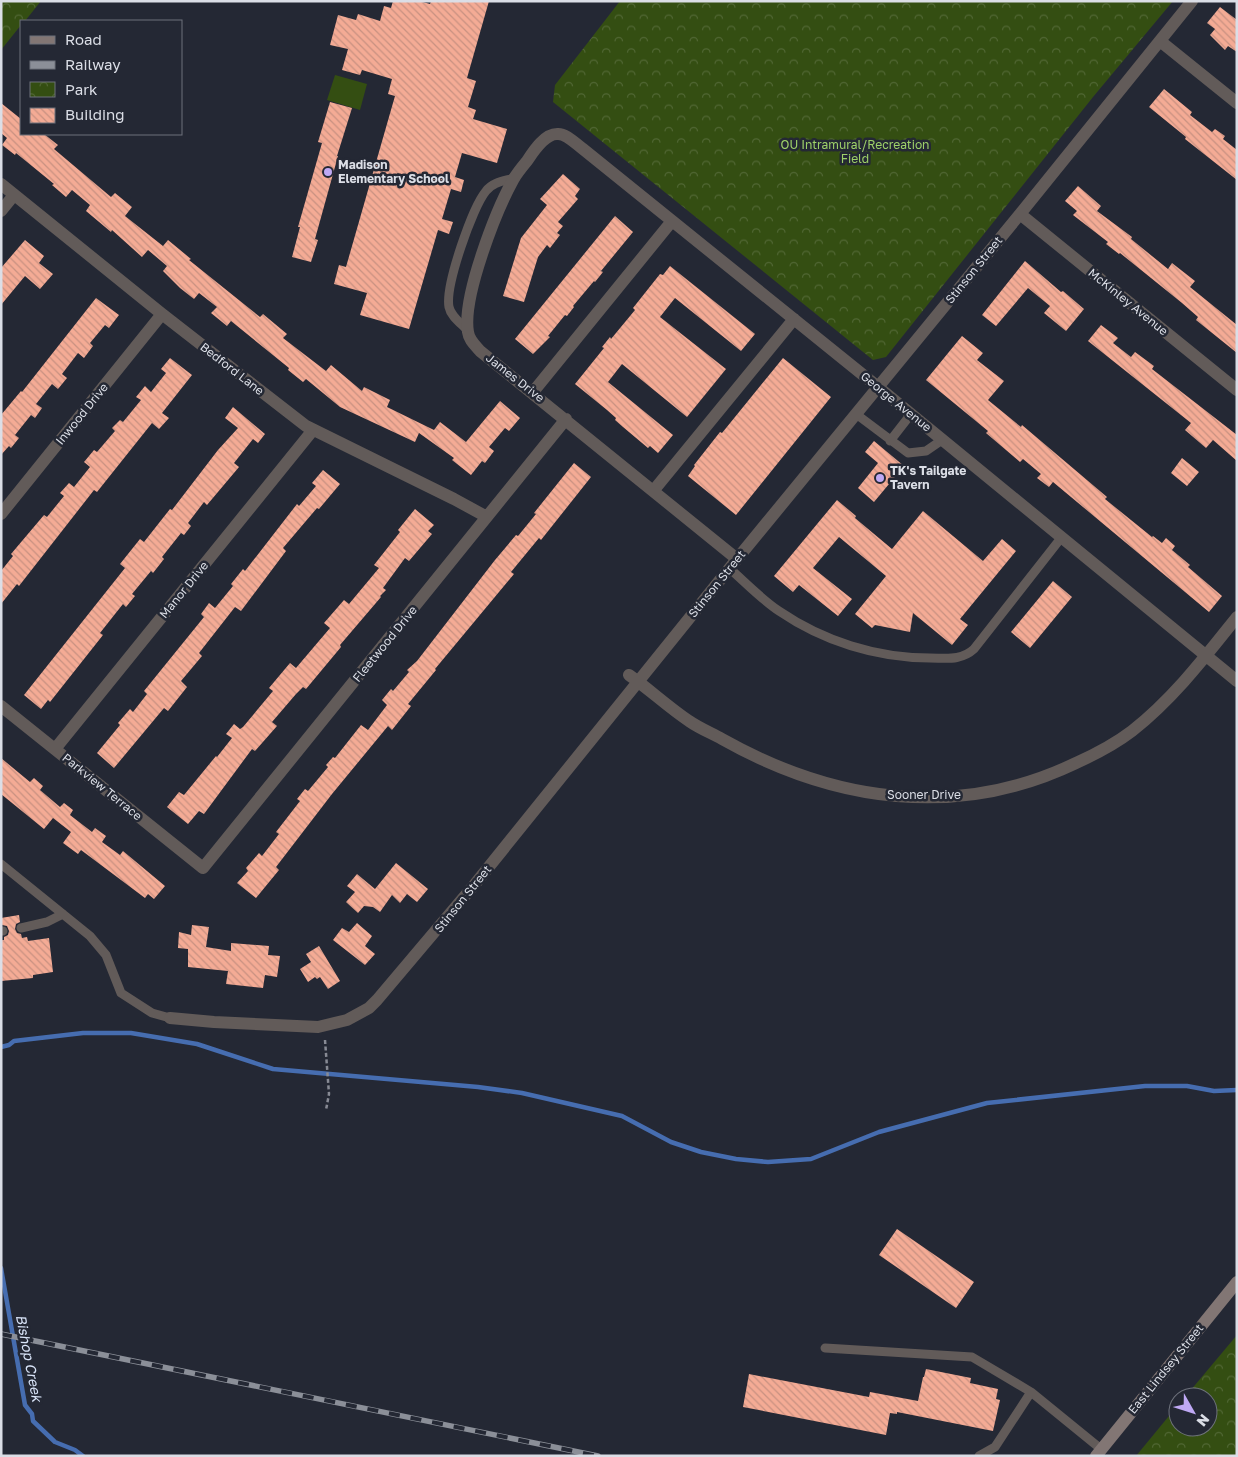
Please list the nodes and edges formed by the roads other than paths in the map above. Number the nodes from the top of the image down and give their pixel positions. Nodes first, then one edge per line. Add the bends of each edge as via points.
1 (1192, 1) edge
2 (1160, 41) junction
3 (1237, 103) edge
4 (514, 178) junction
5 (1, 184) edge
6 (14, 195) junction
7 (1, 211) edge
8 (1020, 214) junction
9 (672, 221) junction
10 (162, 314) junction
11 (794, 319) junction
12 (468, 331) junction
13 (878, 387) junction
14 (1237, 390) edge
15 (533, 392) junction
16 (856, 414) junction
17 (911, 414) junction
18 (566, 419) junction
19 (314, 430) junction
20 (942, 440) junction
21 (890, 441) junction
22 (654, 490) junction
23 (1, 514) edge
24 (487, 517) junction
25 (1061, 538) junction
26 (733, 563) junction
27 (1237, 617) edge
28 (1206, 656) junction
29 (634, 678) junction
30 (1237, 681) edge
31 (1, 706) edge
32 (55, 749) junction
33 (1, 864) edge
34 (203, 868) joint
35 (63, 914) junction
36 (21, 928) dead end
37 (170, 1018) joint
38 (1237, 1282) edge
39 (825, 1348) dead end
40 (1031, 1392) junction
41 (1098, 1453) edge
42 (979, 1456) edge

1 - 2 street, Stinson Street
2 - 3 street
2 - 8 street, Stinson Street
4 - 9 street, George Avenue via 535,149 549,137 560,134
4 - 12 street via 496,216 477,272
4 - 12 lane via 486,190 461,249 449,308
5 - 6 street, Bedford Lane
6 - 7 street
6 - 10 street, Bedford Lane
8 - 13 street, Stinson Street
8 - 14 street, McKinley Avenue
9 - 11 street, George Avenue
9 - 15 street
10 - 19 street, Bedford Lane via 290,415
10 - 23 street, Inwood Drive
11 - 13 street, George Avenue
11 - 22 street
12 - 15 street, James Drive via 480,351
13 - 16 street, Stinson Street
13 - 17 street, George Avenue
15 - 18 street, James Drive
16 - 21 lane
16 - 26 street, Stinson Street
17 - 20 street, George Avenue
17 - 21 lane
18 - 22 street, James Drive
18 - 24 street, Fleetwood Drive
19 - 24 street, Bedford Lane
19 - 32 street, Manor Drive
20 - 21 lane via 926,451 908,453
20 - 25 street, George Avenue
22 - 26 street, James Drive
24 - 34 street, Fleetwood Drive
25 - 26 lane via 974,649 959,658 914,658 877,653 814,632 777,610
25 - 28 street, George Avenue
26 - 29 street, Stinson Street
27 - 28 street, Sooner Drive
28 - 29 street, Sooner Drive via 1143,722 1093,756 1022,784 960,796 872,794 846,790 790,772 690,722
28 - 30 street, George Avenue
29 - 37 street, Stinson Street via 475,884 369,1008 347,1020 324,1026
31 - 32 street, Parkview Terrace
32 - 34 street, Parkview Terrace
33 - 35 lane
35 - 36 lane via 47,922
35 - 37 lane via 90,936 106,955 121,992 152,1013
38 - 41 street, East Lindsey Street
39 - 40 lane via 972,1357
40 - 41 lane
40 - 42 lane via 995,1447

